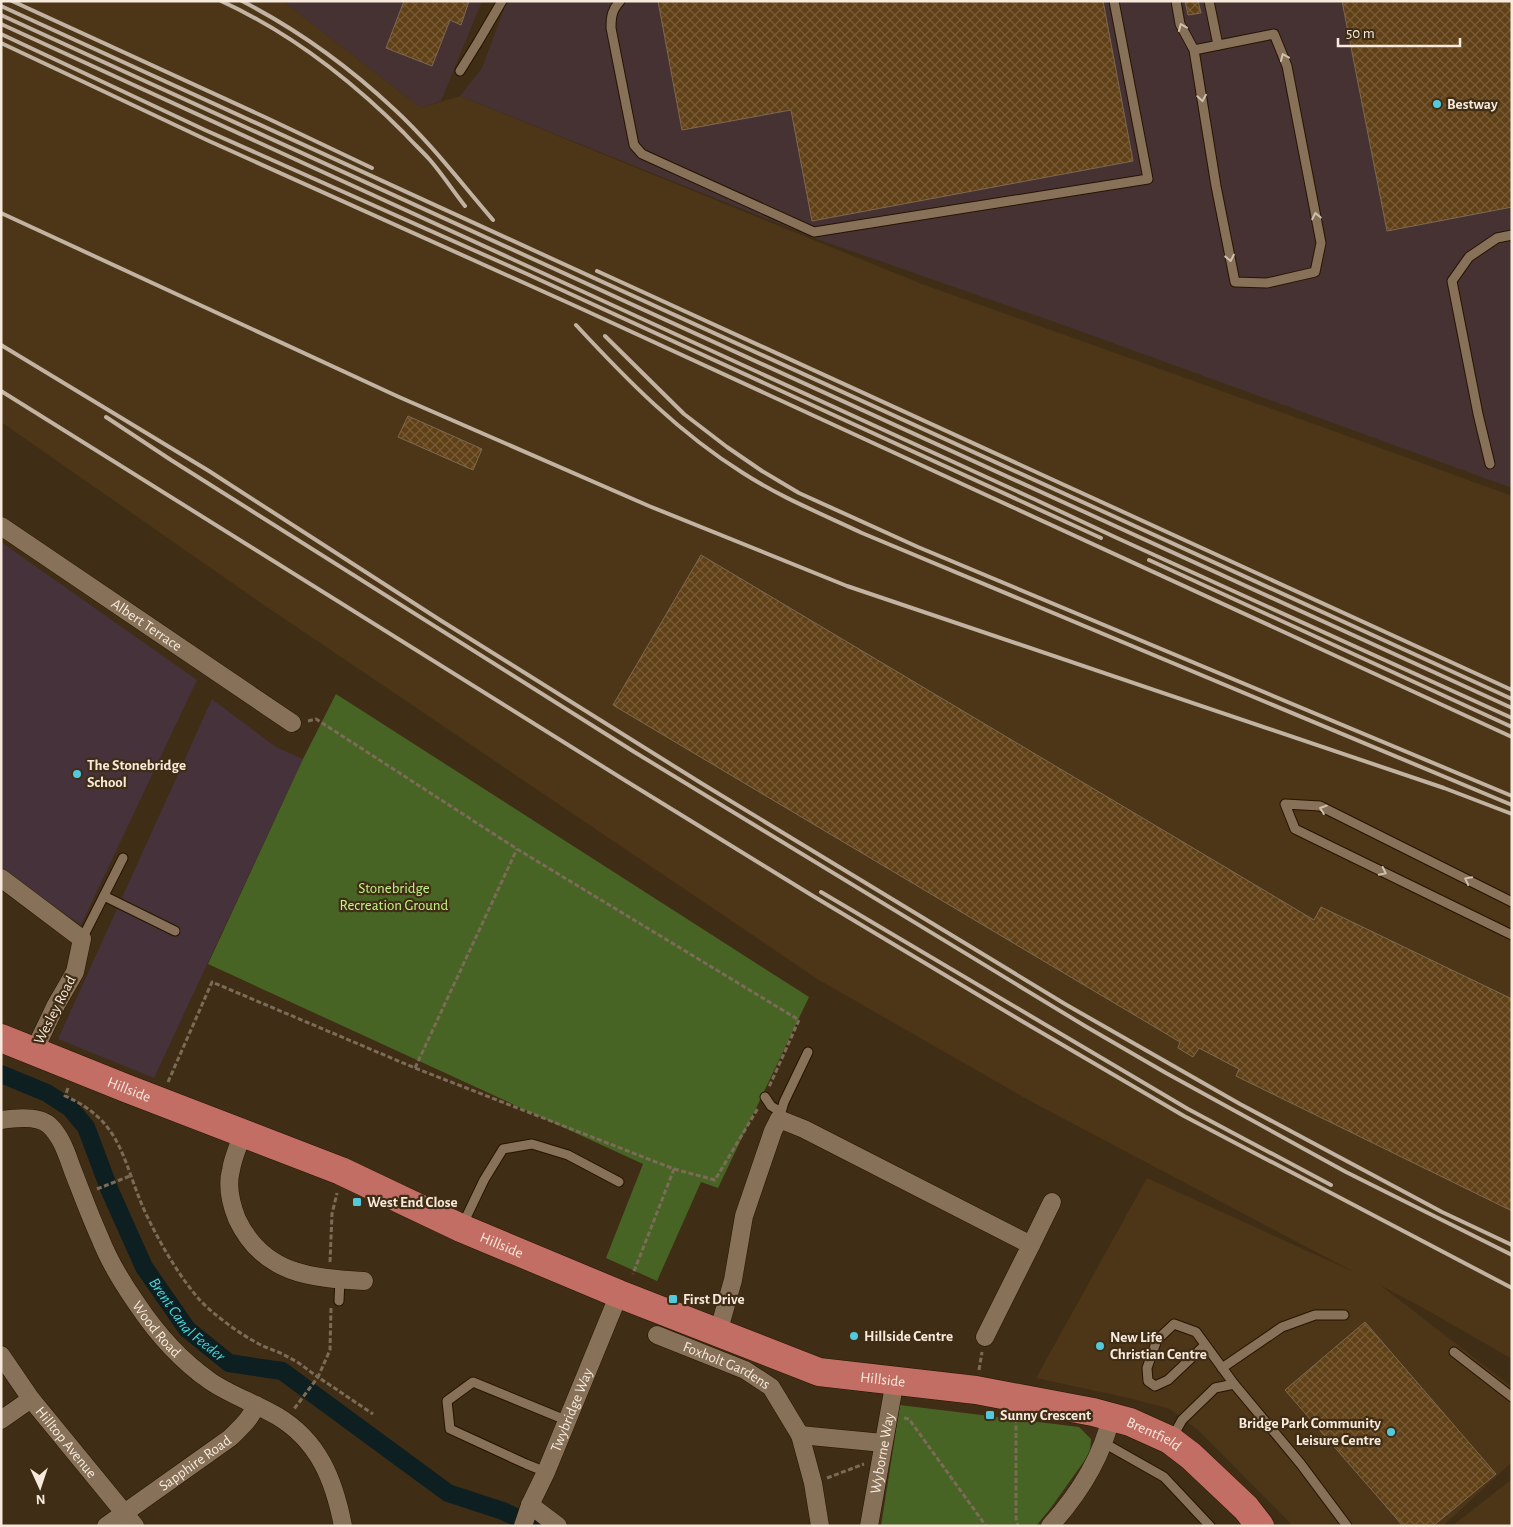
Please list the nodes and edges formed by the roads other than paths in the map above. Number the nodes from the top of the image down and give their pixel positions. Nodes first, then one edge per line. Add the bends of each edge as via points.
1 (502, 1) edge
2 (620, 1) edge
3 (1114, 1) edge
4 (1176, 1) edge
5 (1209, 1) edge
6 (1218, 45) junction
7 (1194, 50) junction
8 (460, 71) dead end
9 (1512, 236) edge
10 (1490, 464) dead end
11 (1, 526) edge
12 (292, 723) road end
13 (123, 858) dead end
14 (1, 878) edge
15 (104, 896) junction
16 (1512, 902) edge
17 (175, 931) dead end
18 (1512, 935) edge
19 (82, 939) junction
20 (1, 1038) edge
21 (34, 1051) junction
22 (808, 1052) dead end
23 (765, 1097) road end
24 (780, 1116) junction
25 (1, 1120) edge
26 (243, 1133) junction
27 (619, 1182) dead end
28 (1052, 1202) dead end
29 (461, 1228) junction
30 (1031, 1245) junction
31 (338, 1279) junction
32 (364, 1281) dead end
33 (626, 1284) junction
34 (339, 1301) dead end
35 (1344, 1315) dead end
36 (718, 1333) junction
37 (657, 1335) dead end
38 (985, 1337) dead end
39 (1205, 1345) junction
40 (1454, 1352) dead end
41 (1, 1355) edge
42 (1222, 1368) junction
43 (895, 1380) junction
44 (1234, 1384) junction
45 (1512, 1397) edge
46 (31, 1399) junction
47 (256, 1405) junction
48 (1017, 1406) joint
49 (1111, 1416) junction
50 (1, 1420) edge
51 (568, 1421) junction
52 (800, 1435) junction
53 (1170, 1440) junction
54 (1104, 1443) junction
55 (882, 1450) junction
56 (546, 1472) junction
57 (527, 1514) edge
58 (130, 1519) edge
59 (106, 1526) edge
60 (343, 1526) edge
61 (558, 1526) edge
62 (820, 1526) edge
63 (868, 1526) edge
64 (1050, 1526) edge
65 (1210, 1526) edge
66 (1260, 1526) edge
67 (1347, 1526) edge

1 - 8 lane
2 - 3 lane via 611,15 611,28 634,145 642,154 814,232 1148,179
7 -> 4 lane via 1180,24
5 - 6 lane
6 - 7 lane
7 -> 6 lane via 1235,282 1267,283 1315,272 1321,243 1288,66 1274,34
9 - 10 lane via 1497,238 1469,257 1452,280
11 - 12 street, Albert Terrace
13 - 15 lane
14 - 19 street
15 - 17 lane
15 - 19 lane
16 -> 18 lane via 1320,806 1285,804 1295,829
19 - 21 street, Wesley Road via 75,972
20 - 21 main road, Hillside
21 - 26 main road, Hillside
22 - 24 lane
23 - 24 lane
24 - 30 street
24 - 36 street via 744,1216 733,1280
25 - 47 street, Wood Road via 30,1118 48,1123 61,1139 101,1240 127,1290 156,1331 182,1359 211,1382
26 - 29 main road, Hillside via 342,1171
26 - 31 street via 230,1170 229,1187 235,1213 245,1235 271,1261 301,1274
27 - 29 lane via 568,1156 532,1144 503,1149
28 - 30 street
29 - 33 main road, Hillside
30 - 38 street
31 - 32 street
31 - 34 lane
33 - 36 main road, Hillside
33 - 51 street, Twybridge Way
35 - 42 lane via 1315,1315 1282,1327
36 - 43 main road, Hillside via 819,1372
37 - 52 street, Foxholt Gardens via 745,1370 771,1387
39 - 39 lane via 1168,1380 1155,1386 1148,1381 1148,1368 1158,1340 1174,1324 1196,1332
39 - 42 lane
40 - 45 lane
41 - 46 street, Hilltop Avenue
42 - 44 lane
43 - 48 main road, Hillside via 950,1386
43 - 55 street, Wyborne Way
44 - 53 lane via 1215,1388 1182,1420
44 - 67 lane via 1300,1462
46 - 50 street
46 - 58 street, Hilltop Avenue
47 - 58 street, Sapphire Road via 254,1412 230,1438
47 - 60 street, Wood Road via 289,1424 309,1442 326,1468
48 - 49 main road, Brentfield
49 - 53 main road, Brentfield
49 - 54 street
51 - 56 street, Twybridge Way
51 - 56 lane via 473,1382 447,1401 450,1429
52 - 55 street
52 - 62 street, Foxholt Gardens
53 - 66 main road, Brentfield via 1225,1487
54 - 64 street via 1086,1477
54 - 65 lane via 1164,1477
55 - 63 street, Wyborne Way
56 - 57 street, Twybridge Way
57 - 61 street
58 - 59 street, Sapphire Road

